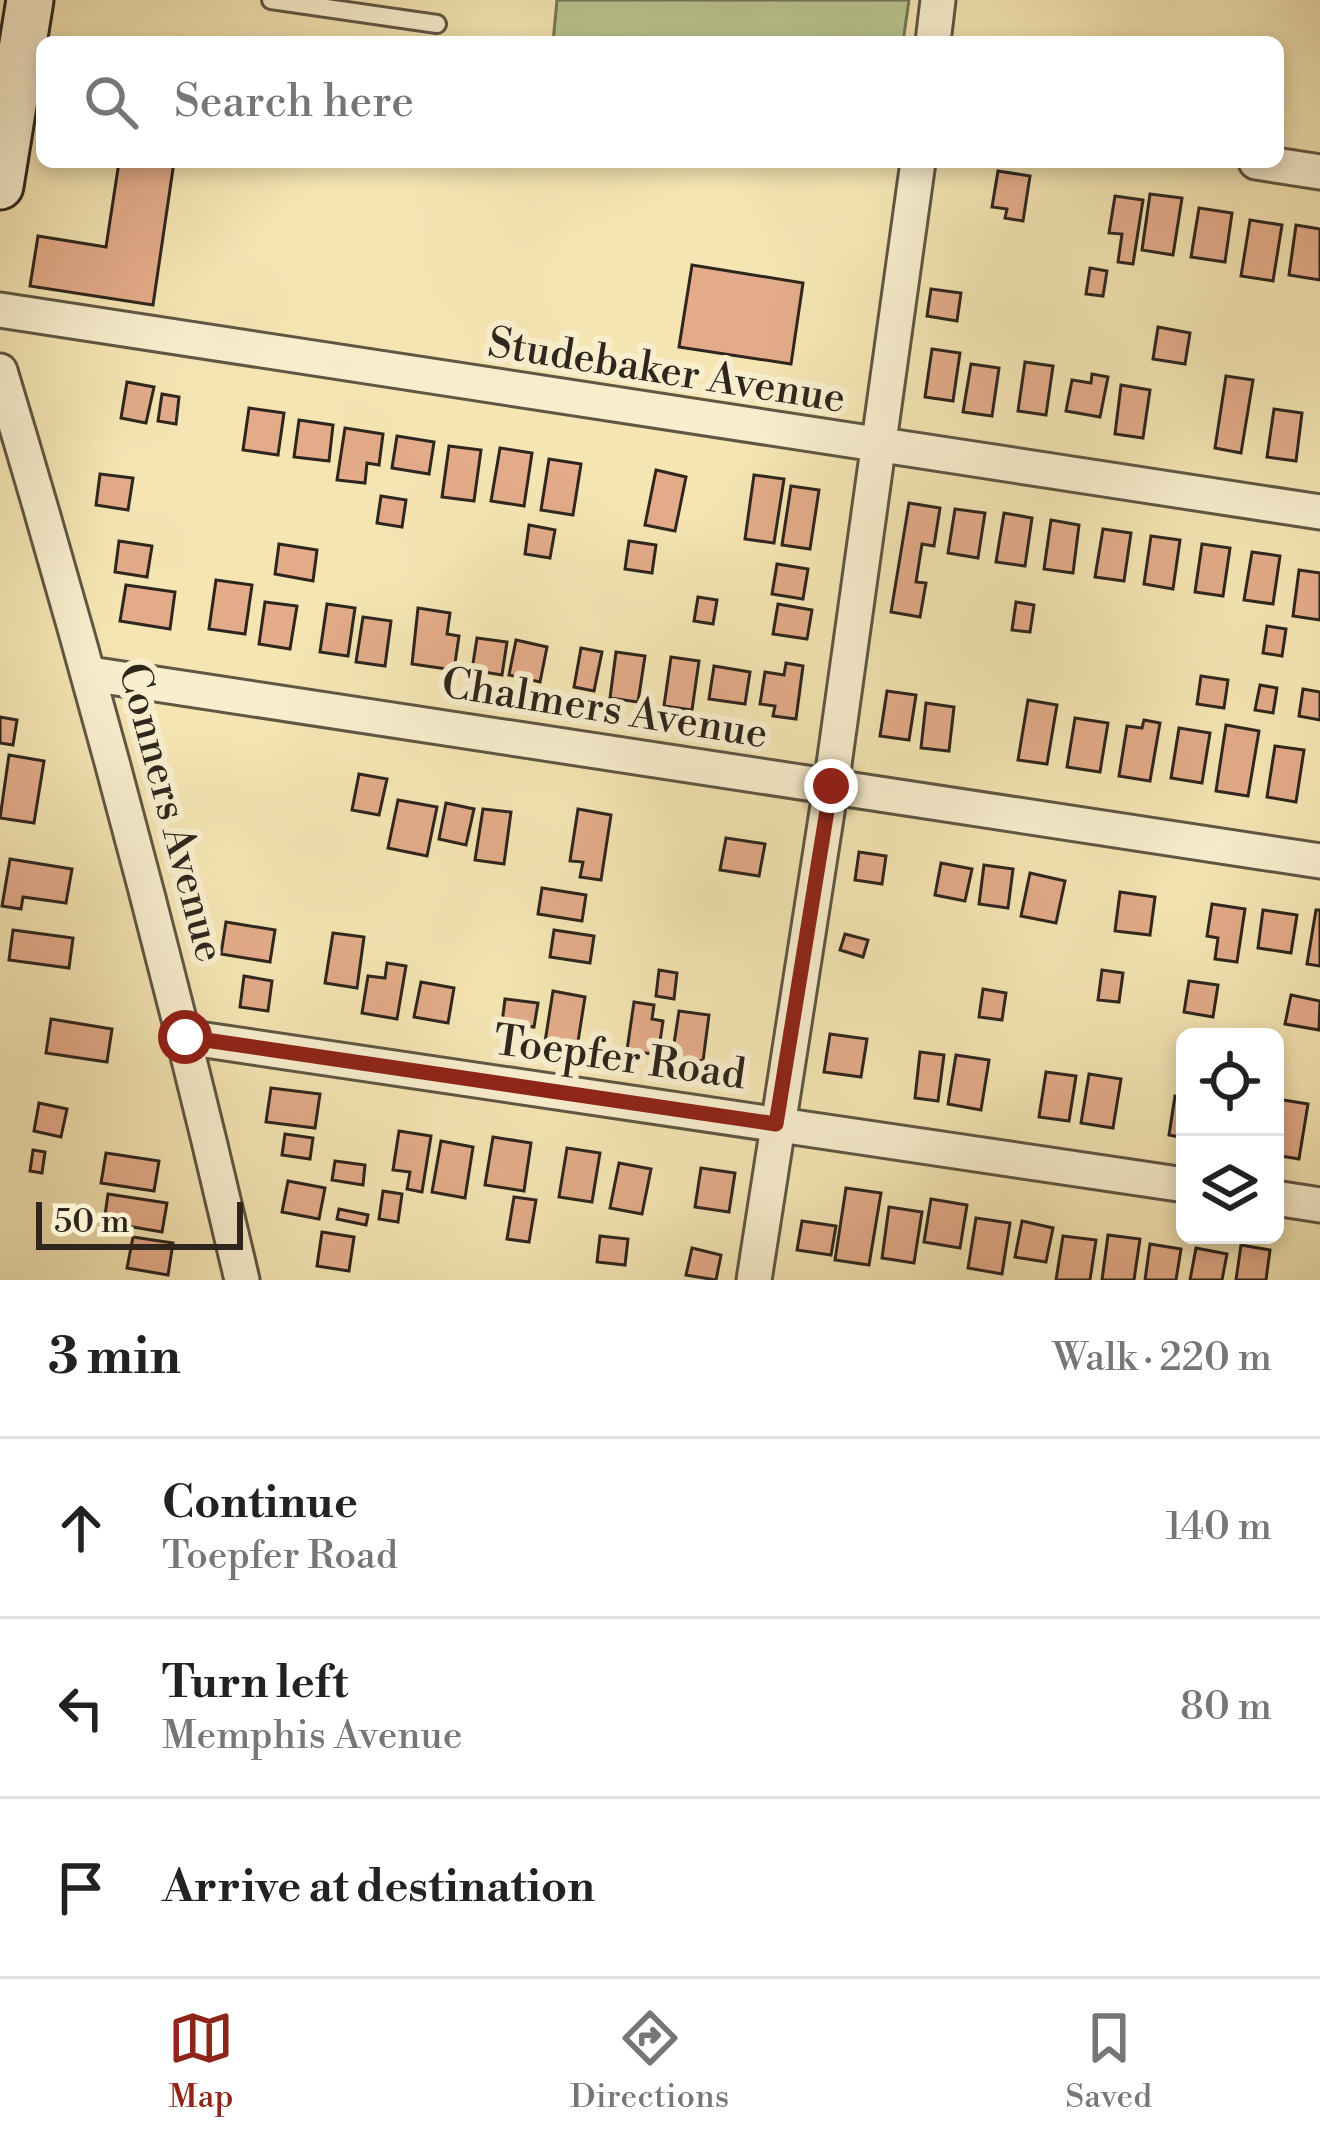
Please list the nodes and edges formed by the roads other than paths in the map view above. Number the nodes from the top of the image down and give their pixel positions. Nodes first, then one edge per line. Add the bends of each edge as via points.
1 (30, 0) edge
2 (271, 0) edge
3 (938, 0) edge
4 (436, 24) dead end
5 (934, 36) edge
6 (1284, 166) edge
7 (917, 168) edge
8 (1320, 172) edge
9 (0, 186) edge
10 (0, 310) edge
11 (0, 371) edge
12 (880, 447) junction
13 (1320, 512) edge
14 (91, 674) junction
15 (831, 786) junction
16 (1320, 861) edge
17 (185, 1037) junction
18 (776, 1124) junction
19 (1176, 1184) edge
20 (1284, 1199) edge
21 (1320, 1205) edge
22 (242, 1280) edge
23 (754, 1280) edge

1 - 9 street
2 - 4 lane
3 - 5 street
6 - 8 street
7 - 12 street
10 - 12 street, Studebaker Avenue
11 - 14 street, Conners Avenue
12 - 13 street, Studebaker Avenue
12 - 15 street
14 - 15 street, Chalmers Avenue
14 - 17 street, Conners Avenue
15 - 16 street, Chalmers Avenue
15 - 18 street
17 - 18 street, Toepfer Road
17 - 22 street, Conners Avenue
18 - 19 street, Toepfer Road
18 - 23 street
20 - 21 street

